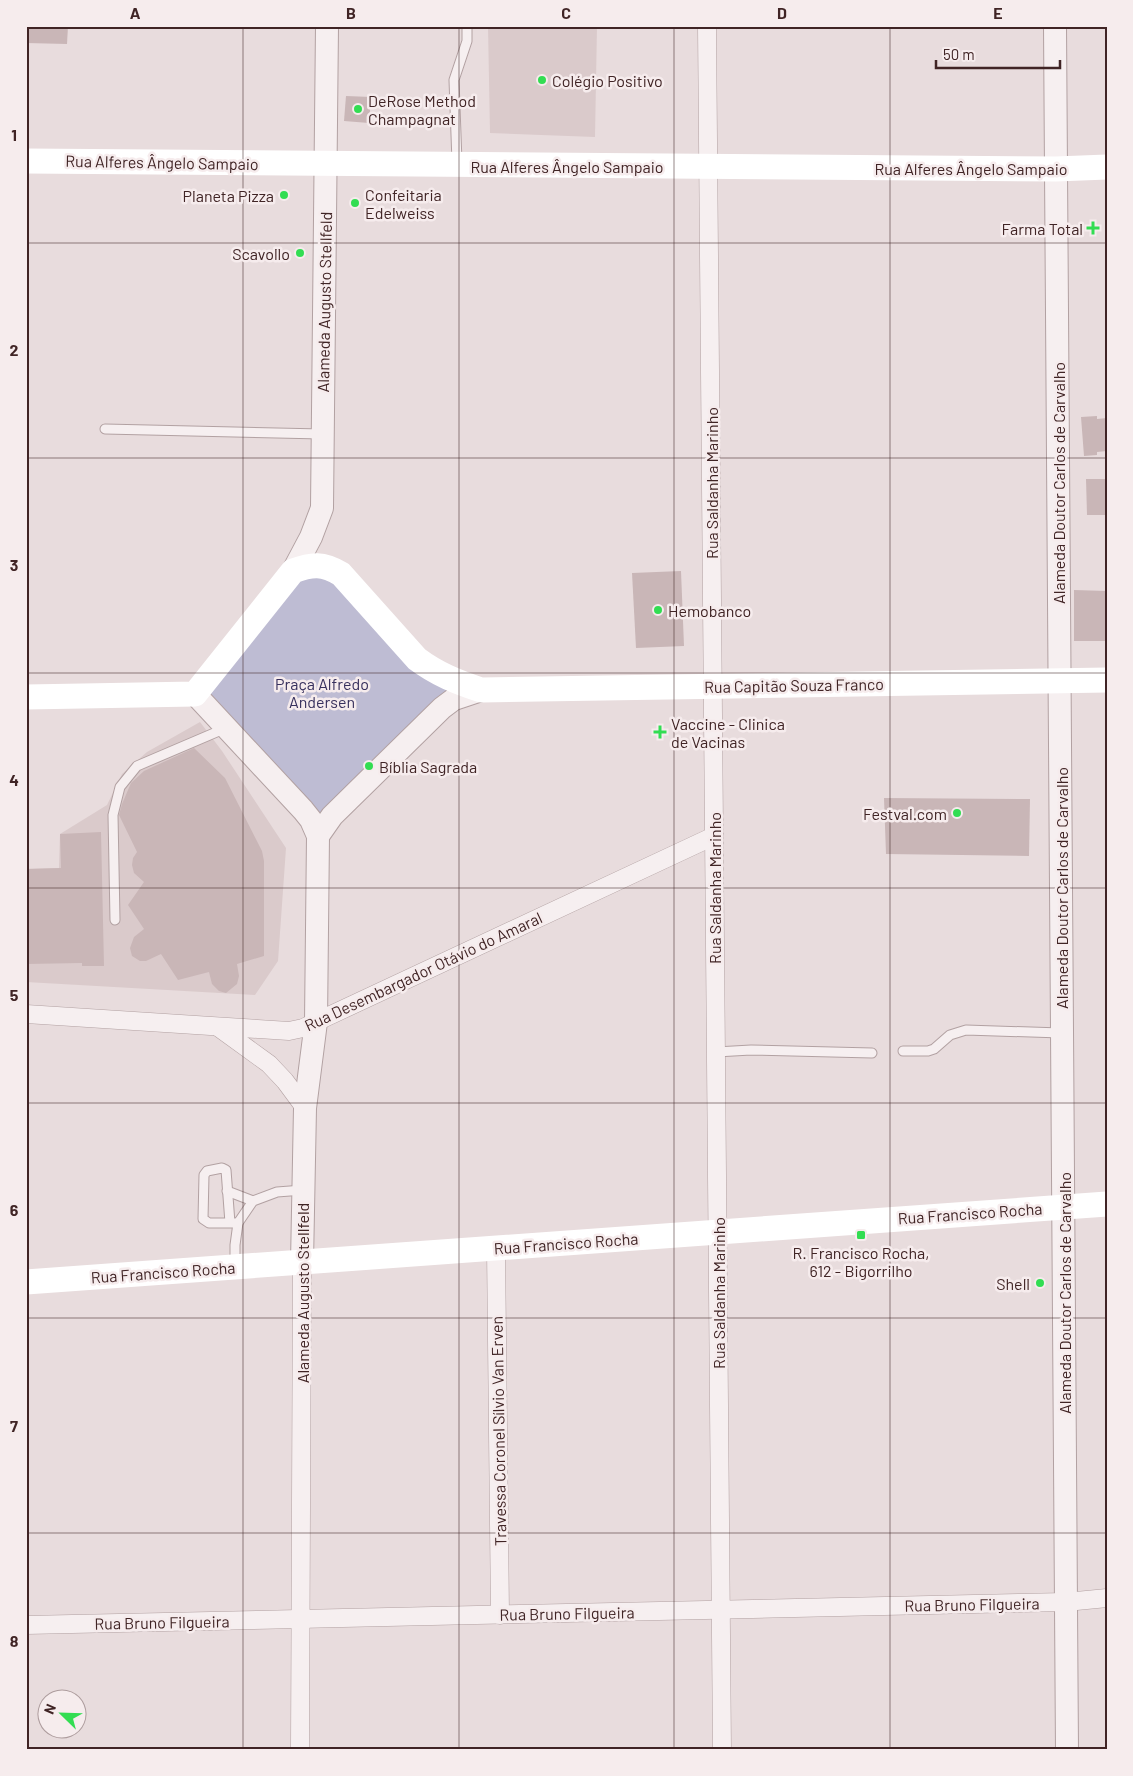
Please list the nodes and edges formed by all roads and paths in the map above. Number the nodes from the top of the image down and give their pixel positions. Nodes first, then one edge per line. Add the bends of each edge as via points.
1 (327, 26) edge
2 (468, 26) edge
3 (707, 26) edge
4 (1055, 26) edge
5 (26, 161) edge
6 (326, 164) junction
7 (458, 165) junction
8 (708, 167) junction
9 (1107, 167) edge
10 (1056, 169) junction
11 (105, 429) dead end
12 (322, 434) junction
13 (293, 571) junction
14 (1107, 680) edge
15 (1060, 681) junction
16 (713, 686) junction
17 (481, 690) junction
18 (195, 694) junction
19 (26, 697) edge
20 (226, 728) junction
21 (318, 836) junction
22 (714, 836) junction
23 (115, 920) dead end
24 (26, 1014) edge
25 (316, 1022) junction
26 (218, 1027) junction
27 (1062, 1033) junction
28 (903, 1051) dead end
29 (716, 1052) junction
30 (872, 1053) dead end
31 (305, 1108) junction
32 (227, 1190) junction
33 (303, 1190) junction
34 (252, 1201) junction
35 (1107, 1204) edge
36 (1063, 1207) junction
37 (234, 1223) junction
38 (717, 1232) junction
39 (496, 1248) junction
40 (302, 1262) junction
41 (235, 1267) junction
42 (26, 1282) edge
43 (1107, 1598) edge
44 (1066, 1602) junction
45 (720, 1610) junction
46 (500, 1615) junction
47 (301, 1619) junction
48 (26, 1625) edge
49 (300, 1750) edge
50 (722, 1750) edge
51 (1067, 1750) edge

1 - 6 street, Alameda Augusto Stellfeld
2 - 7 lane via 467,41 454,80
3 - 8 street, Rua Saldanha Marinho
4 - 10 street, Alameda Doutor Carlos de Carvalho
5 - 6 main road, Rua Alferes Ângelo Sampaio
6 - 7 main road, Rua Alferes Ângelo Sampaio
6 - 12 street, Alameda Augusto Stellfeld
7 - 8 main road, Rua Alferes Ângelo Sampaio
8 - 10 main road, Rua Alferes Ângelo Sampaio
8 - 16 street, Rua Saldanha Marinho
9 - 10 main road, Rua Alferes Ângelo Sampaio
10 - 15 street, Alameda Doutor Carlos de Carvalho
11 - 12 lane
12 - 13 street, Alameda Augusto Stellfeld via 322,508 311,538
13 - 17 main road via 309,565 332,568 417,659 455,682
13 - 18 main road
14 - 15 main road, Rua Capitão Souza Franco
15 - 16 main road, Rua Capitão Souza Franco
15 - 27 street, Alameda Doutor Carlos de Carvalho
16 - 17 main road, Rua Capitão Souza Franco
16 - 22 street, Rua Saldanha Marinho
17 - 21 street via 442,708 332,816
18 - 19 main road
18 - 20 street
20 - 21 street via 303,810
20 - 23 lane via 137,766 120,788 113,815
21 - 25 street, Alameda Augusto Stellfeld
22 - 25 street, Rua Desembargador Otávio do Amaral
22 - 29 street, Rua Saldanha Marinho
24 - 26 street, Rua Desembargador Otávio do Amaral
25 - 26 street, Rua Desembargador Otávio do Amaral via 289,1031
25 - 31 street, Alameda Augusto Stellfeld
26 - 31 street via 269,1064
27 - 28 lane via 966,1030 950,1035 928,1051
27 - 36 street, Alameda Doutor Carlos de Carvalho
29 - 30 lane
29 - 38 street, Rua Saldanha Marinho
31 - 33 street, Alameda Augusto Stellfeld
32 - 34 lane
32 - 37 lane
32 - 37 lane via 226,1170 207,1171 204,1175 203,1218 209,1223
33 - 34 lane via 277,1192
33 - 40 street, Alameda Augusto Stellfeld
34 - 37 lane
35 - 36 main road, Rua Francisco Rocha
36 - 38 main road, Rua Francisco Rocha
36 - 44 street, Alameda Doutor Carlos de Carvalho
37 - 41 lane
38 - 39 main road, Rua Francisco Rocha
38 - 45 street, Rua Saldanha Marinho
39 - 40 main road, Rua Francisco Rocha
39 - 46 street, Travessa Coronel Sílvio Van Erven
40 - 41 main road, Rua Francisco Rocha
40 - 47 street, Alameda Augusto Stellfeld
41 - 42 main road, Rua Francisco Rocha
43 - 44 street, Rua Bruno Filgueira
44 - 45 street, Rua Bruno Filgueira
44 - 51 street, Alameda Doutor Carlos de Carvalho
45 - 46 street, Rua Bruno Filgueira
45 - 50 street, Rua Saldanha Marinho
46 - 47 street, Rua Bruno Filgueira
47 - 48 street, Rua Bruno Filgueira
47 - 49 street, Alameda Augusto Stellfeld

